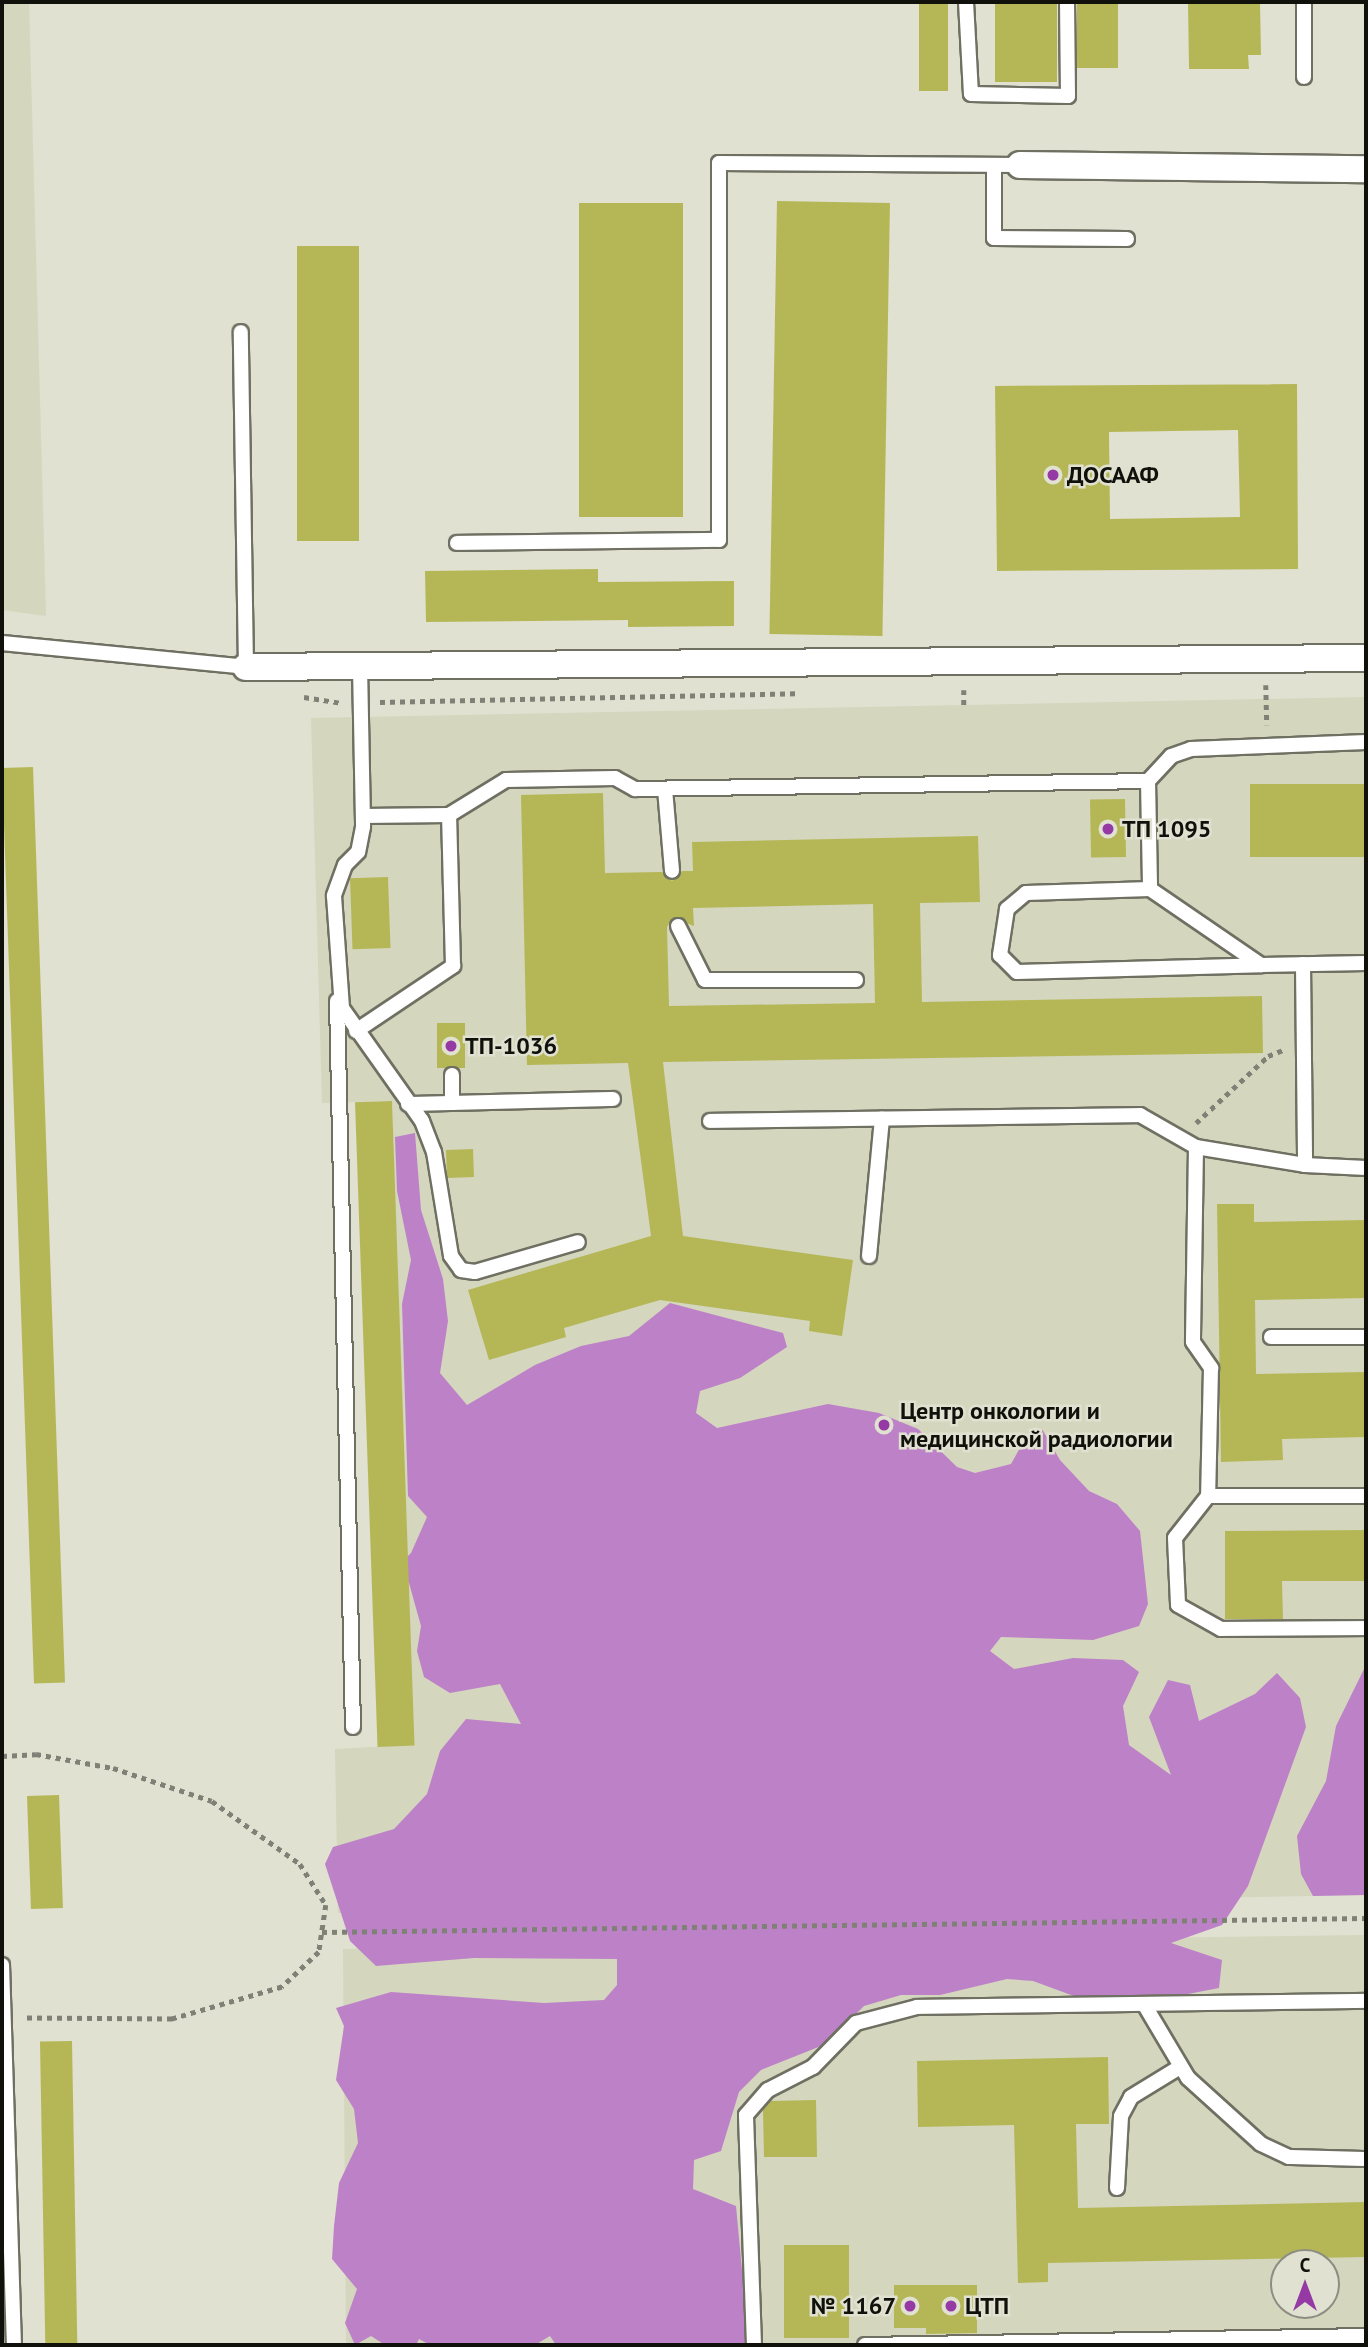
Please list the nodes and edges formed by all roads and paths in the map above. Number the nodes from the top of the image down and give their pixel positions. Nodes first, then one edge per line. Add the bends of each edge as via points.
1 (966, 2) edge
2 (1067, 2) edge
3 (1304, 2) edge
4 (1304, 77) dead end
5 (1007, 165) junction
6 (1366, 169) edge
7 (1127, 239) dead end
8 (241, 332) dead end
9 (457, 543) dead end
10 (2, 643) edge
11 (1366, 658) edge
12 (360, 666) junction
13 (246, 667) junction
14 (1266, 684) dead end
15 (964, 690) dead end
16 (1266, 699) dead end
17 (964, 705) dead end
18 (1366, 741) edge
19 (1148, 781) junction
20 (665, 789) junction
21 (449, 815) junction
22 (363, 816) junction
23 (672, 871) dead end
24 (1150, 889) junction
25 (678, 926) dead end
26 (1366, 963) edge
27 (1303, 964) junction
28 (1261, 965) junction
29 (856, 980) dead end
30 (337, 996) junction
31 (356, 1031) junction
32 (1304, 1042) junction
33 (452, 1075) dead end
34 (613, 1098) dead end
35 (452, 1102) junction
36 (408, 1104) junction
37 (882, 1119) junction
38 (710, 1121) dead end
39 (1180, 1138) junction
40 (1196, 1147) junction
41 (1306, 1165) junction
42 (1366, 1168) edge
43 (579, 1242) dead end
44 (869, 1256) dead end
45 (1271, 1337) dead end
46 (1366, 1337) edge
47 (1208, 1496) junction
48 (1366, 1496) edge
49 (1366, 1628) edge
50 (353, 1727) dead end
51 (2, 1756) edge
52 (1366, 1918) edge
53 (322, 1932) junction
54 (2, 1965) edge
55 (1366, 2001) edge
56 (1144, 2004) junction
57 (4, 2018) junction
58 (1180, 2067) junction
59 (1366, 2159) edge
60 (1117, 2188) dead end
61 (1366, 2336) edge
62 (1326, 2341) edge
63 (1064, 2343) edge
64 (15, 2345) edge
65 (754, 2345) edge
66 (865, 2345) edge

1 - 2 lane via 971,94 1068,96
3 - 4 lane
5 - 6 street
5 - 7 lane via 994,238
5 - 9 lane via 719,163 719,540
8 - 13 lane
10 - 13 lane
11 - 12 street
12 - 13 street
12 - 22 lane
14 - 16 path
15 - 17 path
18 - 19 lane via 1191,749 1171,755
19 - 20 lane
19 - 24 lane
20 - 21 lane via 635,789 615,778 506,780
20 - 23 lane
21 - 22 lane
21 - 31 lane via 453,966
22 - 30 lane via 358,852 345,865 334,896
24 - 28 lane
24 - 28 lane via 1026,893 1007,909 1000,955 1017,972
25 - 29 lane via 705,980
26 - 27 lane
27 - 28 lane
27 - 32 lane
30 - 31 lane
30 - 50 lane
31 - 36 lane
32 - 39 path via 1268,1056
32 - 41 lane
33 - 35 lane
34 - 35 lane
35 - 36 lane
36 - 43 lane via 422,1121 433,1152 451,1256 461,1270 475,1272
37 - 38 lane
37 - 39 lane via 1140,1115
37 - 44 lane
39 - 40 lane
40 - 41 lane
40 - 47 lane via 1193,1342 1211,1368
41 - 42 lane
45 - 46 lane
47 - 48 lane
47 - 49 lane via 1175,1538 1178,1605 1221,1629
51 - 53 path via 36,1754 113,1768 212,1801 300,1864 326,1905
52 - 53 path
53 - 57 path via 319,1952 282,1987 172,2019
54 - 57 lane
55 - 56 lane
56 - 58 lane
56 - 65 lane via 917,2007 877,2013 856,2023 813,2067 768,2090 746,2115 743,2132
57 - 64 lane
58 - 59 lane via 1261,2144 1289,2157
58 - 60 lane via 1131,2097 1116,2139
61 - 62 lane
62 - 63 lane
63 - 66 lane

